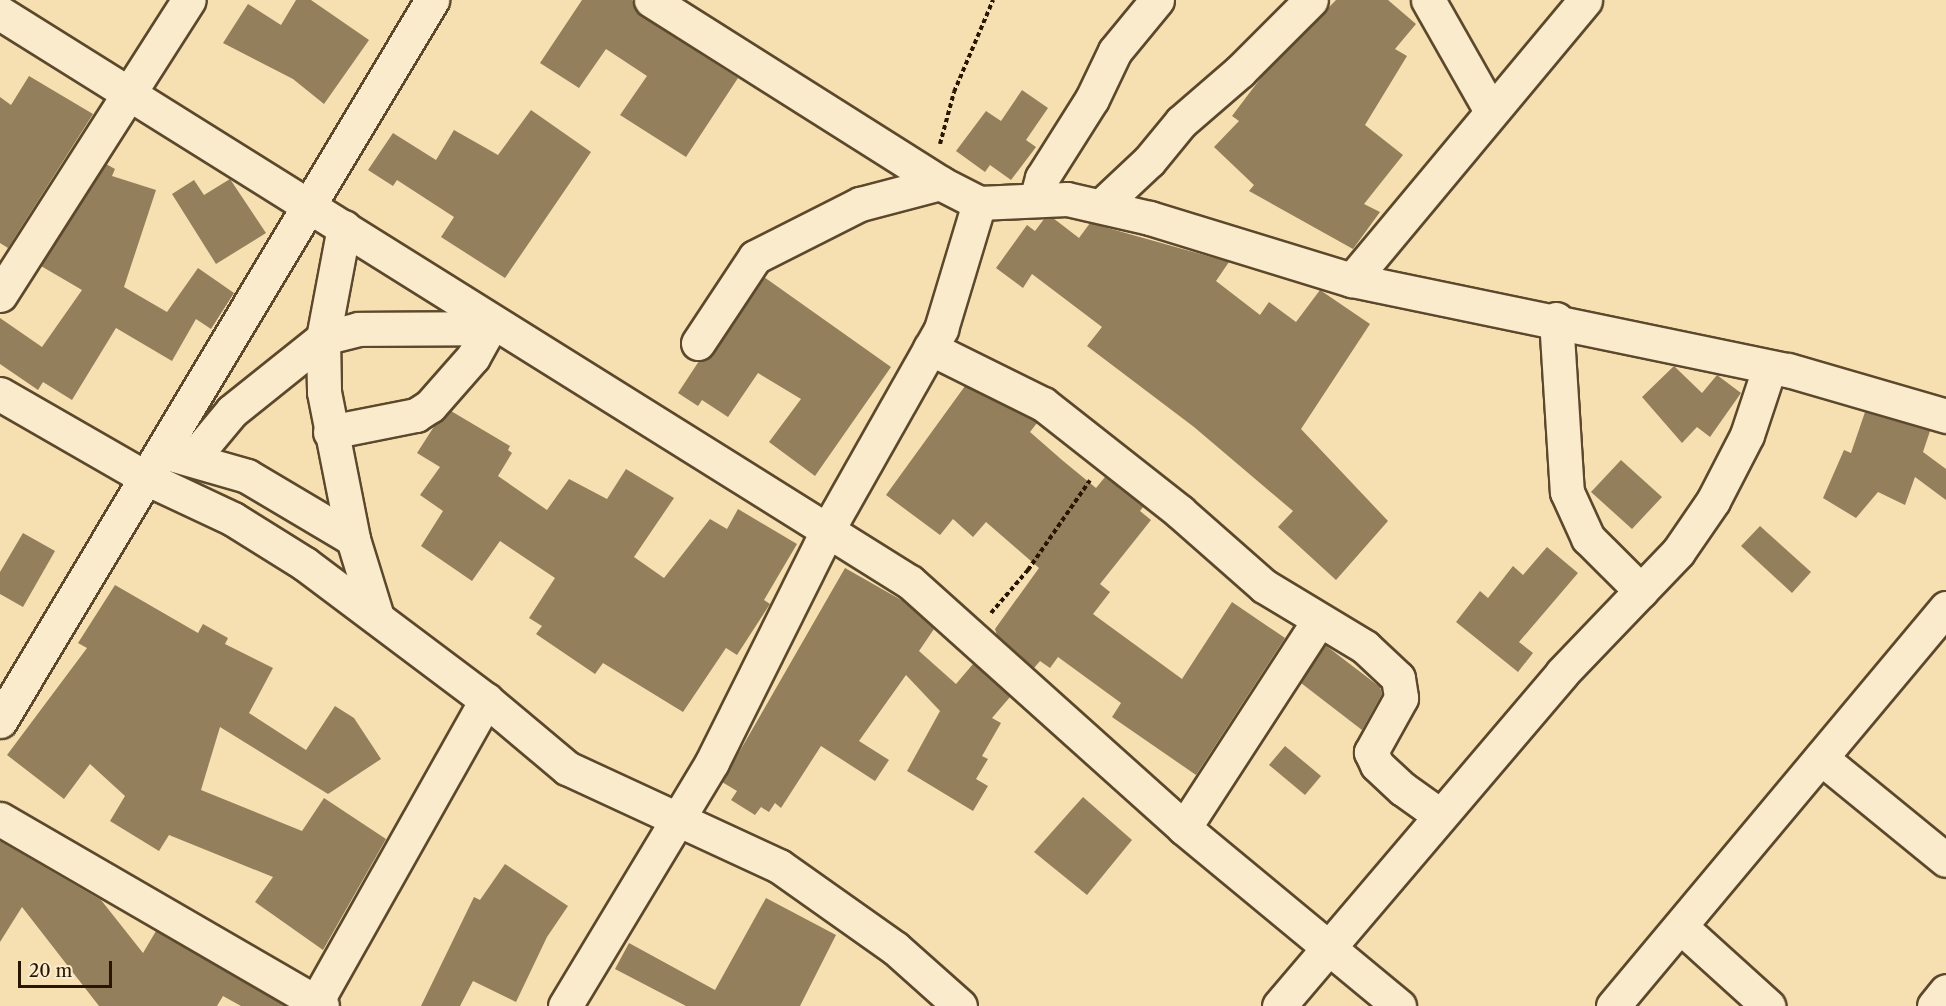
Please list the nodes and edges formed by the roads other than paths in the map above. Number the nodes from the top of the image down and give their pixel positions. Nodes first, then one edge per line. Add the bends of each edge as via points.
1 (189, 0) edge
2 (432, 0) edge
3 (651, 0) edge
4 (1157, 0) edge
5 (1311, 0) edge
6 (1428, 0) edge
7 (1585, 0) edge
8 (0, 13) edge
9 (130, 93) junction
10 (1490, 109) junction
11 (933, 179) junction
12 (1036, 200) junction
13 (980, 203) junction
14 (309, 205) junction
15 (1101, 206) junction
16 (344, 227) junction
17 (1352, 280) junction
18 (0, 295) edge
19 (1556, 319) junction
20 (496, 328) junction
21 (323, 338) junction
22 (698, 343) dead end
23 (930, 348) junction
24 (1769, 369) junction
25 (0, 394) edge
26 (1946, 416) edge
27 (330, 432) junction
28 (166, 463) junction
29 (828, 529) junction
30 (353, 539) junction
31 (1641, 591) junction
32 (1946, 608) edge
33 (377, 617) junction
34 (1319, 620) junction
35 (486, 700) junction
36 (0, 721) edge
37 (1821, 758) junction
38 (1438, 814) junction
39 (0, 819) edge
40 (675, 819) junction
41 (1184, 828) junction
42 (1946, 860) edge
43 (1681, 927) junction
44 (1329, 948) junction
45 (1946, 991) edge
46 (319, 1004) edge
47 (565, 1006) edge
48 (960, 1006) edge
49 (1279, 1006) edge
50 (1399, 1006) edge
51 (1613, 1006) edge
52 (1768, 1006) edge
53 (1934, 1006) edge

1 - 9 street
2 - 14 street
3 - 11 street
4 - 12 street via 1115,51 1092,99 1042,178
5 - 15 street via 1240,71 1181,122 1149,161
6 - 10 street
7 - 10 street
8 - 9 street
9 - 14 street
9 - 18 street
10 - 17 street
11 - 13 street
11 - 22 street via 860,204 755,257
12 - 13 street
12 - 15 street via 1067,199
13 - 23 street via 941,329
14 - 16 street
14 - 28 street
15 - 17 street
16 - 20 street
16 - 21 street
17 - 19 street
19 - 24 street
19 - 31 street via 1568,492 1588,538
20 - 21 street via 358,329
20 - 27 street via 430,406 416,415
20 - 29 street
21 - 27 street
21 - 28 street
23 - 29 street
23 - 34 street via 1044,404 1263,585
24 - 26 street via 1788,370
24 - 31 street via 1747,435 1713,501 1678,552
25 - 28 street
27 - 30 street
28 - 30 street via 247,476
28 - 33 street via 233,519 305,564
28 - 36 street
29 - 40 street via 712,762
29 - 41 street via 910,582
30 - 33 street
31 - 38 street
32 - 37 street
33 - 35 street
34 - 38 street via 1365,647 1398,678 1401,698 1371,752 1377,765
34 - 41 street
35 - 40 street via 567,768
35 - 46 street
37 - 42 street
37 - 43 street
38 - 44 street
39 - 46 street
40 - 47 street
40 - 48 street via 779,866 895,948
41 - 44 street
43 - 51 street
43 - 52 street
44 - 49 street
44 - 50 street
45 - 53 street

